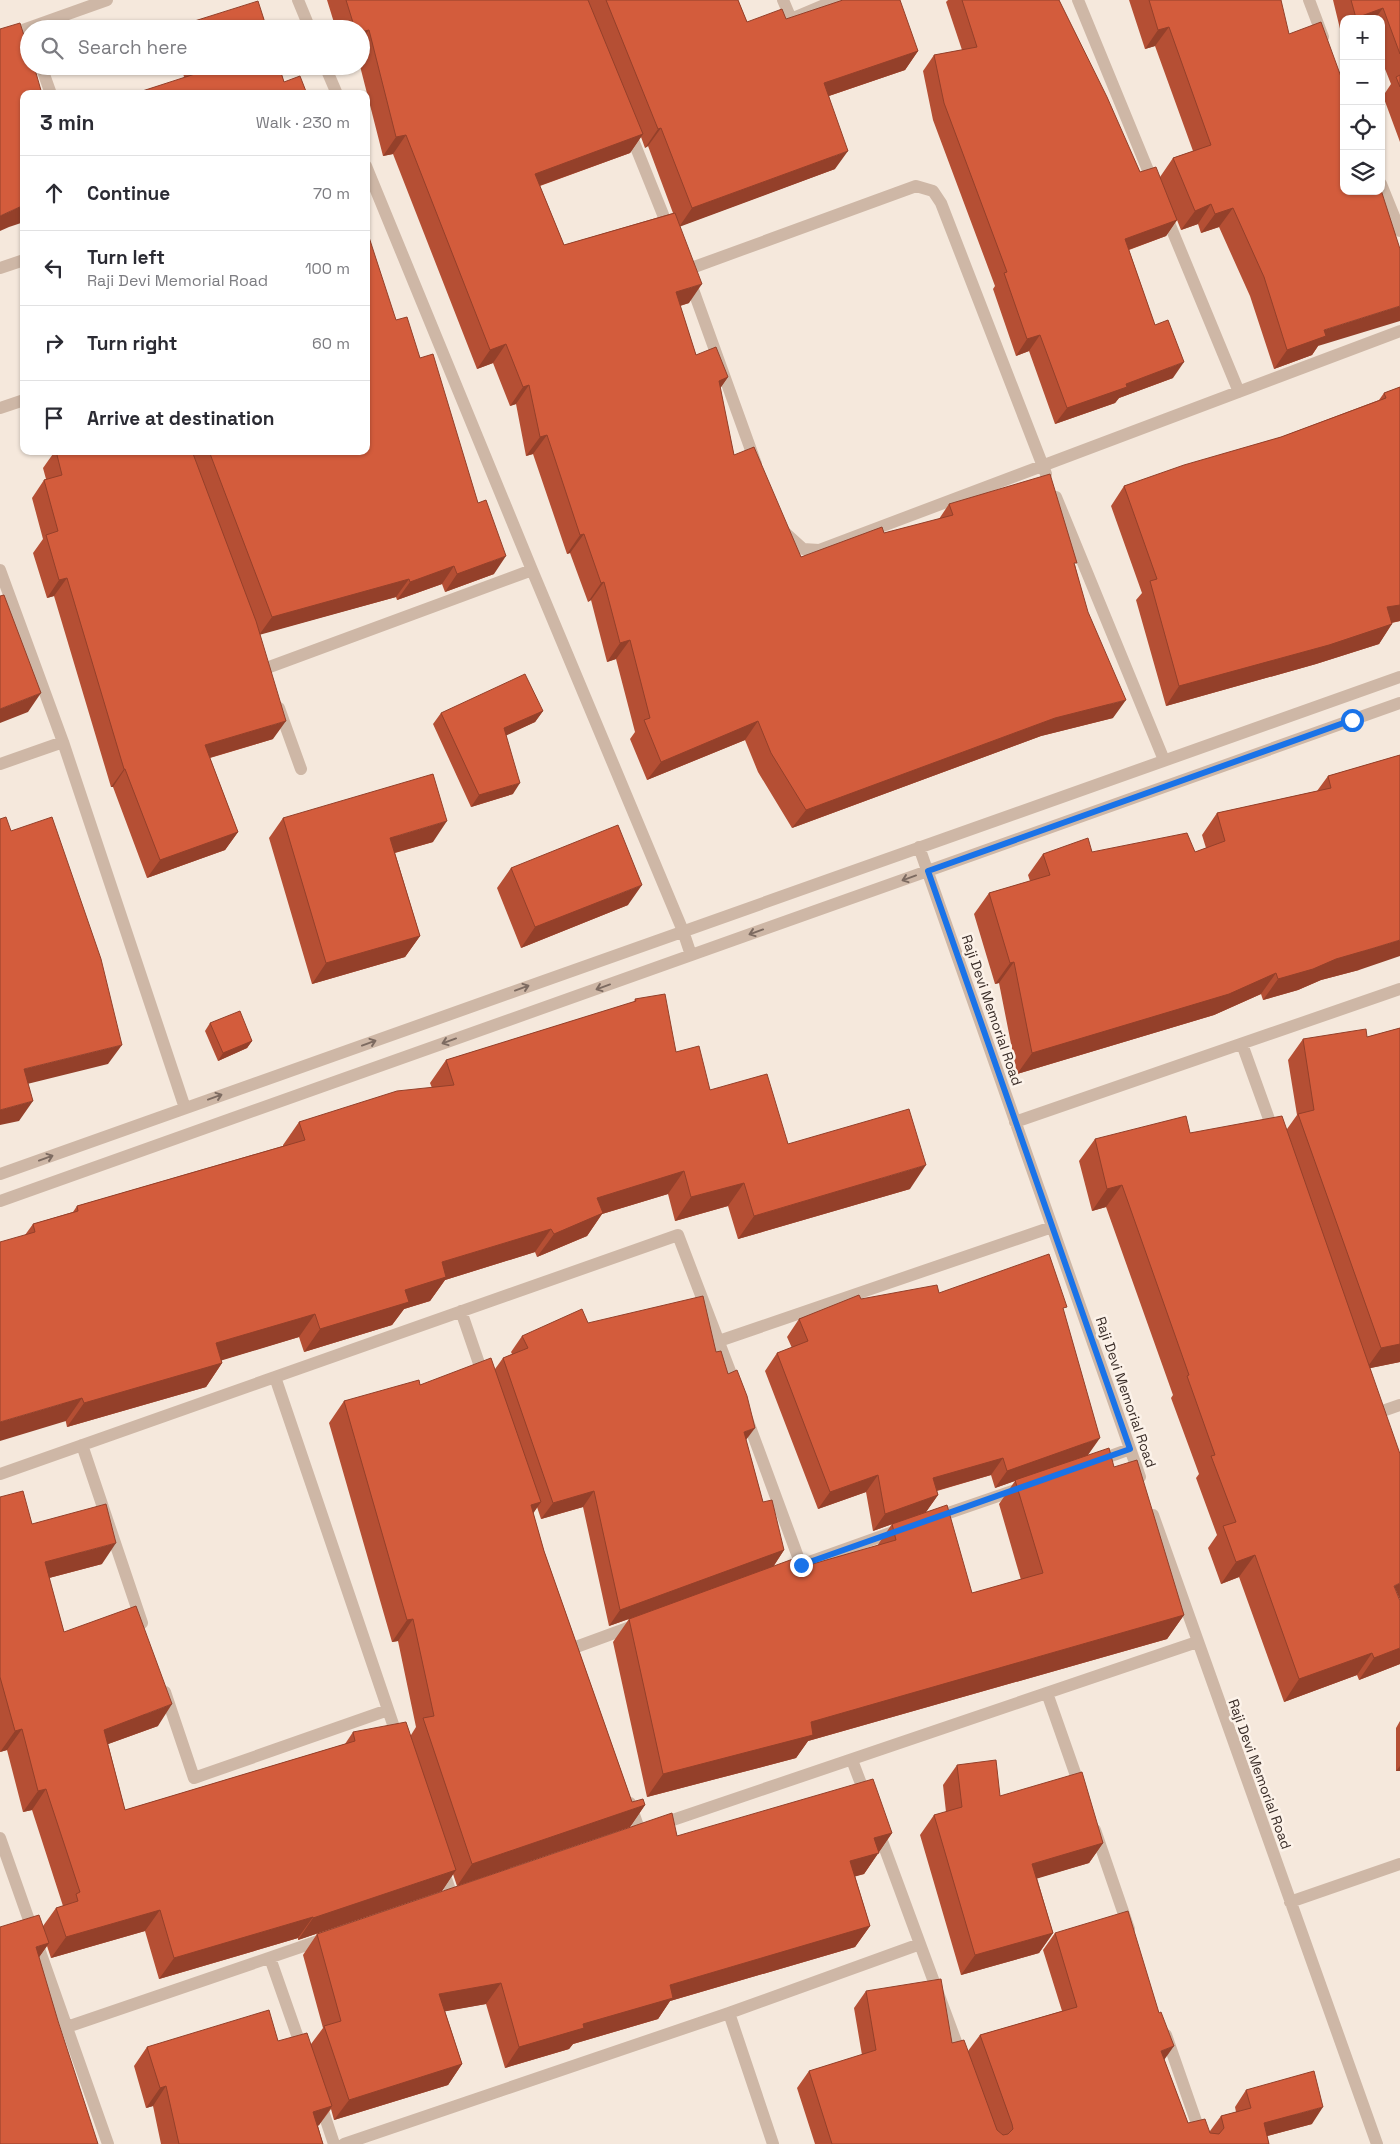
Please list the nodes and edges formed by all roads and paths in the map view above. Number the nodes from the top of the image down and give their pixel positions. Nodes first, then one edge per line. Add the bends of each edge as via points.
1 (108, 0) edge
2 (298, 0) edge
3 (783, 0) edge
4 (836, 0) edge
5 (1078, 0) edge
6 (1309, 0) edge
7 (56, 20) edge
8 (306, 20) edge
9 (20, 33) edge
10 (0, 38) edge
11 (1326, 44) edge
12 (44, 75) edge
13 (329, 75) edge
14 (50, 90) edge
15 (334, 90) edge
16 (624, 117) edge
17 (370, 176) edge
18 (1385, 194) edge
19 (1400, 231) edge
20 (675, 243) edge
21 (20, 261) edge
22 (0, 268) edge
23 (1400, 331) edge
24 (1239, 392) junction
25 (20, 401) edge
26 (0, 408) edge
27 (1043, 467) junction
28 (762, 480) edge
29 (775, 517) edge
30 (0, 570) edge
31 (532, 570) junction
32 (264, 669) edge
33 (1400, 677) edge
34 (274, 696) edge
35 (1400, 704) edge
36 (62, 742) junction
37 (1164, 760) junction
38 (0, 764) edge
39 (301, 769) dead end
40 (919, 847) junction
41 (928, 871) junction
42 (683, 931) junction
43 (691, 955) junction
44 (1400, 989) edge
45 (1242, 1044) junction
46 (185, 1108) junction
47 (1015, 1122) junction
48 (1278, 1146) edge
49 (0, 1174) edge
50 (0, 1201) edge
51 (1052, 1227) junction
52 (461, 1311) junction
53 (719, 1341) junction
54 (275, 1377) junction
55 (486, 1386) edge
56 (1400, 1405) edge
57 (1374, 1414) edge
58 (82, 1445) junction
59 (1130, 1449) junction
60 (1083, 1466) edge
61 (0, 1474) edge
62 (1036, 1482) edge
63 (1143, 1486) edge
64 (1149, 1504) edge
65 (651, 1620) edge
66 (147, 1639) edge
67 (1197, 1642) junction
68 (576, 1647) edge
69 (160, 1676) edge
70 (1047, 1693) junction
71 (388, 1710) junction
72 (401, 1747) edge
73 (852, 1760) junction
74 (627, 1795) edge
75 (0, 1838) edge
76 (439, 1859) edge
77 (1400, 1864) edge
78 (452, 1896) edge
79 (1290, 1902) junction
80 (343, 1933) edge
81 (1132, 1937) edge
82 (920, 1944) junction
83 (270, 1958) junction
84 (729, 2013) junction
85 (1162, 2022) edge
86 (67, 2027) junction
87 (305, 2060) edge
88 (966, 2071) edge
89 (315, 2088) edge
90 (108, 2144) edge
91 (334, 2144) edge
92 (344, 2144) edge
93 (773, 2144) edge
94 (1204, 2144) edge
95 (1377, 2144) edge

1 - 7 street
2 - 8 street
3 - 4 street via 790,19
5 - 24 street
6 - 11 street
9 - 10 street
12 - 14 street
13 - 15 street
16 - 20 street
17 - 31 street
18 - 19 street
21 - 22 street
23 - 24 street
24 - 27 street
25 - 26 street
27 - 28 street via 944,212 932,192 916,186 684,266
27 - 29 street via 819,550 802,549 778,526
27 - 37 street
30 - 36 street
31 - 32 street
31 - 42 street
33 - 37 street
34 - 39 street
35 - 41 street
36 - 38 street
36 - 46 street
37 - 40 street
40 - 41 street, Raji Devi Memorial Road
40 - 42 street
41 -> 43 street
41 - 47 street, Raji Devi Memorial Road
42 - 43 street
46 -> 42 street
43 -> 50 street
44 - 45 street
45 - 47 street
45 - 48 street
49 -> 46 street
47 - 51 street, Raji Devi Memorial Road
51 - 53 street
51 - 59 street, Raji Devi Memorial Road
52 - 53 street via 678,1235
52 - 54 street
52 - 55 street
53 - 62 street via 796,1566
54 - 58 street
54 - 71 street
56 - 57 street
58 - 61 street
58 - 66 street
59 - 60 street
59 - 63 street, Raji Devi Memorial Road
64 - 67 street, Raji Devi Memorial Road
65 - 68 street
67 - 70 street
67 - 79 street, Raji Devi Memorial Road
69 - 71 street via 194,1778
70 - 73 street
70 - 81 street
71 - 72 street
73 - 74 street via 635,1833
73 - 82 street
75 - 86 street
76 - 78 street
77 - 79 street
79 - 95 street, Raji Devi Memorial Road
80 - 83 street
82 - 84 street
82 - 88 street
83 - 86 street
83 - 87 street
84 - 92 street
84 - 93 street
85 - 94 street
86 - 90 street
89 - 91 street

